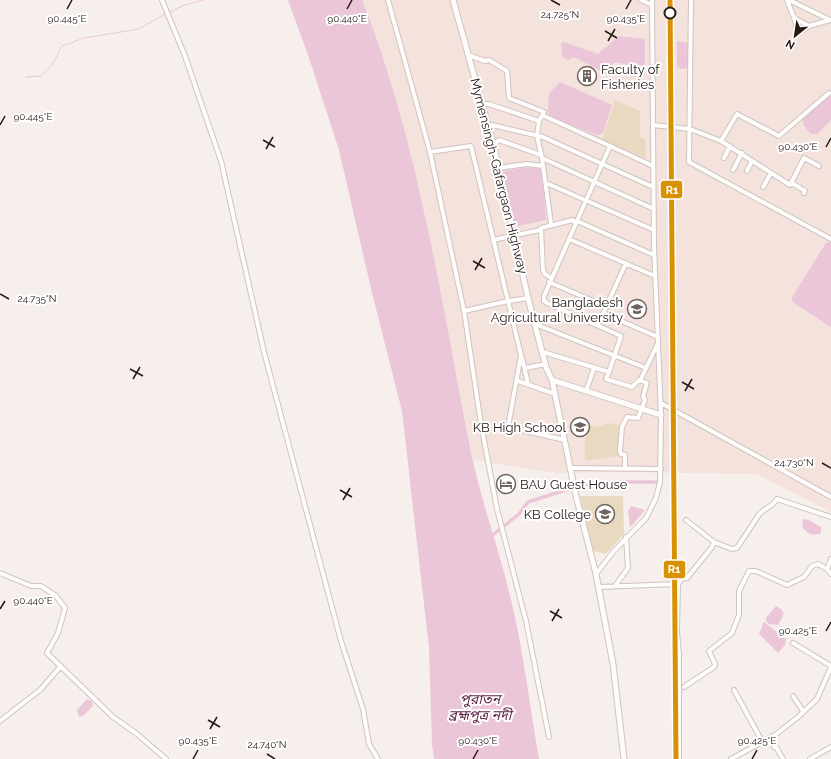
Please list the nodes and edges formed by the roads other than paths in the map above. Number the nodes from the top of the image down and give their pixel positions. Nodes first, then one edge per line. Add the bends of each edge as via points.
1 (388, 0) edge
2 (453, 0) edge
3 (641, 0) edge
4 (652, 0) edge
5 (691, 0) edge
6 (788, 0) edge
7 (162, 2) edge
8 (652, 6) junction
9 (794, 18) junction
10 (830, 20) edge
11 (809, 26) junction
12 (468, 55) junction
13 (829, 93) dead end
14 (483, 106) junction
15 (542, 115) junction
16 (539, 121) junction
17 (653, 125) junction
18 (488, 127) junction
19 (690, 129) junction
20 (537, 136) junction
21 (721, 141) junction
22 (493, 145) junction
23 (610, 146) junction
24 (730, 146) junction
25 (721, 151) dead end
26 (430, 152) junction
27 (742, 154) junction
28 (542, 157) junction
29 (752, 161) junction
30 (602, 163) junction
31 (543, 166) junction
32 (653, 166) junction
33 (818, 166) dead end
34 (498, 168) junction
35 (733, 170) dead end
36 (747, 171) dead end
37 (771, 173) junction
38 (594, 182) junction
39 (546, 183) junction
40 (792, 183) junction
41 (654, 187) junction
42 (763, 187) dead end
43 (804, 193) dead end
44 (585, 201) junction
45 (654, 209) junction
46 (576, 222) junction
47 (551, 224) junction
48 (540, 230) junction
49 (654, 230) junction
50 (514, 234) junction
51 (830, 236) edge
52 (568, 239) junction
53 (493, 240) junction
54 (654, 255) junction
55 (626, 264) junction
56 (655, 276) junction
57 (550, 280) junction
58 (528, 298) junction
59 (508, 301) junction
60 (606, 306) junction
61 (464, 311) junction
62 (604, 313) junction
63 (535, 324) junction
64 (598, 325) junction
65 (658, 340) junction
66 (543, 352) junction
67 (521, 355) junction
68 (614, 355) junction
69 (546, 364) junction
70 (525, 368) junction
71 (594, 368) junction
72 (646, 368) junction
73 (609, 372) junction
74 (552, 380) junction
75 (518, 381) junction
76 (640, 381) junction
77 (528, 384) junction
78 (586, 392) junction
79 (555, 394) junction
80 (661, 403) junction
81 (641, 409) junction
82 (661, 416) junction
83 (565, 440) junction
84 (571, 468) junction
85 (625, 468) junction
86 (661, 469) junction
87 (831, 497) edge
88 (831, 517) edge
89 (686, 520) dead end
90 (626, 537) junction
91 (714, 542) junction
92 (831, 559) edge
93 (827, 568) junction
94 (0, 573) edge
95 (596, 574) junction
96 (831, 574) edge
97 (678, 584) junction
98 (615, 586) junction
99 (598, 587) junction
100 (793, 643) dead end
101 (61, 666) junction
102 (831, 666) edge
103 (684, 687) dead end
104 (734, 690) dead end
105 (793, 696) dead end
106 (803, 711) junction
107 (0, 721) edge
108 (548, 737) dead end
109 (762, 742) junction
110 (774, 747) dead end
111 (831, 747) edge
112 (166, 759) edge
113 (378, 759) edge
114 (624, 759) edge
115 (679, 759) edge
116 (731, 759) edge
117 (783, 759) edge
118 (810, 759) edge

1 - 26 street
2 - 12 main road, Mymensingh-Gafargaon Highway
3 - 8 street
4 - 8 street
5 - 19 street
6 - 9 street
6 - 10 street
7 - 113 street via 185,56 221,162 264,352 341,641 363,709 369,744
8 - 17 street
9 - 11 street
9 - 11 street via 797,28 803,30
10 - 11 street
12 - 14 main road, Mymensingh-Gafargaon Highway
12 - 15 street via 489,60 507,71 509,98 544,112
13 - 21 street via 779,136 737,114
14 - 16 street via 489,104
14 - 18 main road, Mymensingh-Gafargaon Highway
15 - 16 street
15 - 23 street
16 - 20 street
17 - 19 street
17 - 32 street
18 - 20 street via 492,125
18 - 22 main road, Mymensingh-Gafargaon Highway
19 - 21 street
19 - 51 street via 689,162
20 - 28 street
20 - 30 street
21 - 24 street
22 - 28 street via 499,140
22 - 34 main road, Mymensingh-Gafargaon Highway
23 - 30 street
23 - 32 street
24 - 25 street via 725,156
24 - 27 street
26 - 53 street via 471,146
26 - 61 street
27 - 29 street
27 - 35 street
28 - 31 street
28 - 38 street
29 - 36 street
29 - 37 street
30 - 38 street
30 - 41 street
31 - 34 street via 528,164
31 - 39 street
32 - 41 street
33 - 40 street via 804,158
34 - 50 main road, Mymensingh-Gafargaon Highway
37 - 40 street via 790,185
37 - 42 street
38 - 44 street
38 - 45 street
39 - 44 street
39 - 47 street
40 - 43 street via 806,191
41 - 45 street
44 - 46 street
44 - 49 street
45 - 49 street
46 - 47 street via 573,220
46 - 52 street
46 - 54 street
47 - 48 street
48 - 50 street
48 - 57 street via 543,270
49 - 54 street
50 - 53 street
50 - 58 main road, Mymensingh-Gafargaon Highway
52 - 55 street
52 - 57 street
53 - 59 street
54 - 56 street
55 - 56 street
55 - 60 street
56 - 65 street
57 - 60 street
57 - 64 street via 544,300
58 - 59 street
58 - 63 main road, Mymensingh-Gafargaon Highway
59 - 61 street
59 - 67 street
60 - 62 street
61 - 108 street via 497,509 526,622
62 - 64 street
62 - 65 street
63 - 66 main road, Mymensingh-Gafargaon Highway
63 - 68 street
64 - 68 street via 621,336
65 - 72 street
65 - 80 street
66 - 69 main road, Mymensingh-Gafargaon Highway
66 - 71 street
67 - 70 street
67 - 75 street
68 - 72 street
68 - 73 street
69 - 70 street
69 - 74 main road, Mymensingh-Gafargaon Highway
70 - 77 street
71 - 73 street
71 - 78 street
72 - 76 street
73 - 76 street via 606,378 632,387
74 - 78 main road
74 - 79 main road, Mymensingh-Gafargaon Highway
75 - 77 street
75 - 83 street via 508,427
76 - 81 street via 647,383
77 - 79 street
78 - 81 main road
79 - 83 main road, Mymensingh-Gafargaon Highway
80 - 82 street
80 - 87 street
81 - 82 main road
81 - 85 street via 638,418 627,417 622,427 620,454 625,455
82 - 86 street
83 - 84 main road, Mymensingh-Gafargaon Highway
84 - 85 street
84 - 95 main road, Mymensingh-Gafargaon Highway
85 - 86 street
86 - 90 street via 658,491 649,513
88 - 91 street via 777,499 760,513 742,543 735,549
89 - 91 street
90 - 95 street
90 - 98 street via 628,568
91 - 97 street via 689,576
92 - 93 street
93 - 96 street
93 - 103 street via 818,564 812,566 804,577 786,585 756,571 749,571 739,591 739,615 732,633 709,651 714,667
94 - 101 street via 31,586 41,586 62,603 65,608 62,620 47,653
95 - 99 main road, Mymensingh-Gafargaon Highway
97 - 98 street
97 - 115 street
98 - 99 street
99 - 114 main road, Mymensingh-Gafargaon Highway via 613,664
100 - 102 street
101 - 107 street via 40,690
101 - 112 street via 113,717
102 - 106 street via 817,699
104 - 109 street
105 - 106 street
106 - 109 street via 776,735
109 - 116 street
110 - 117 street
111 - 118 street

